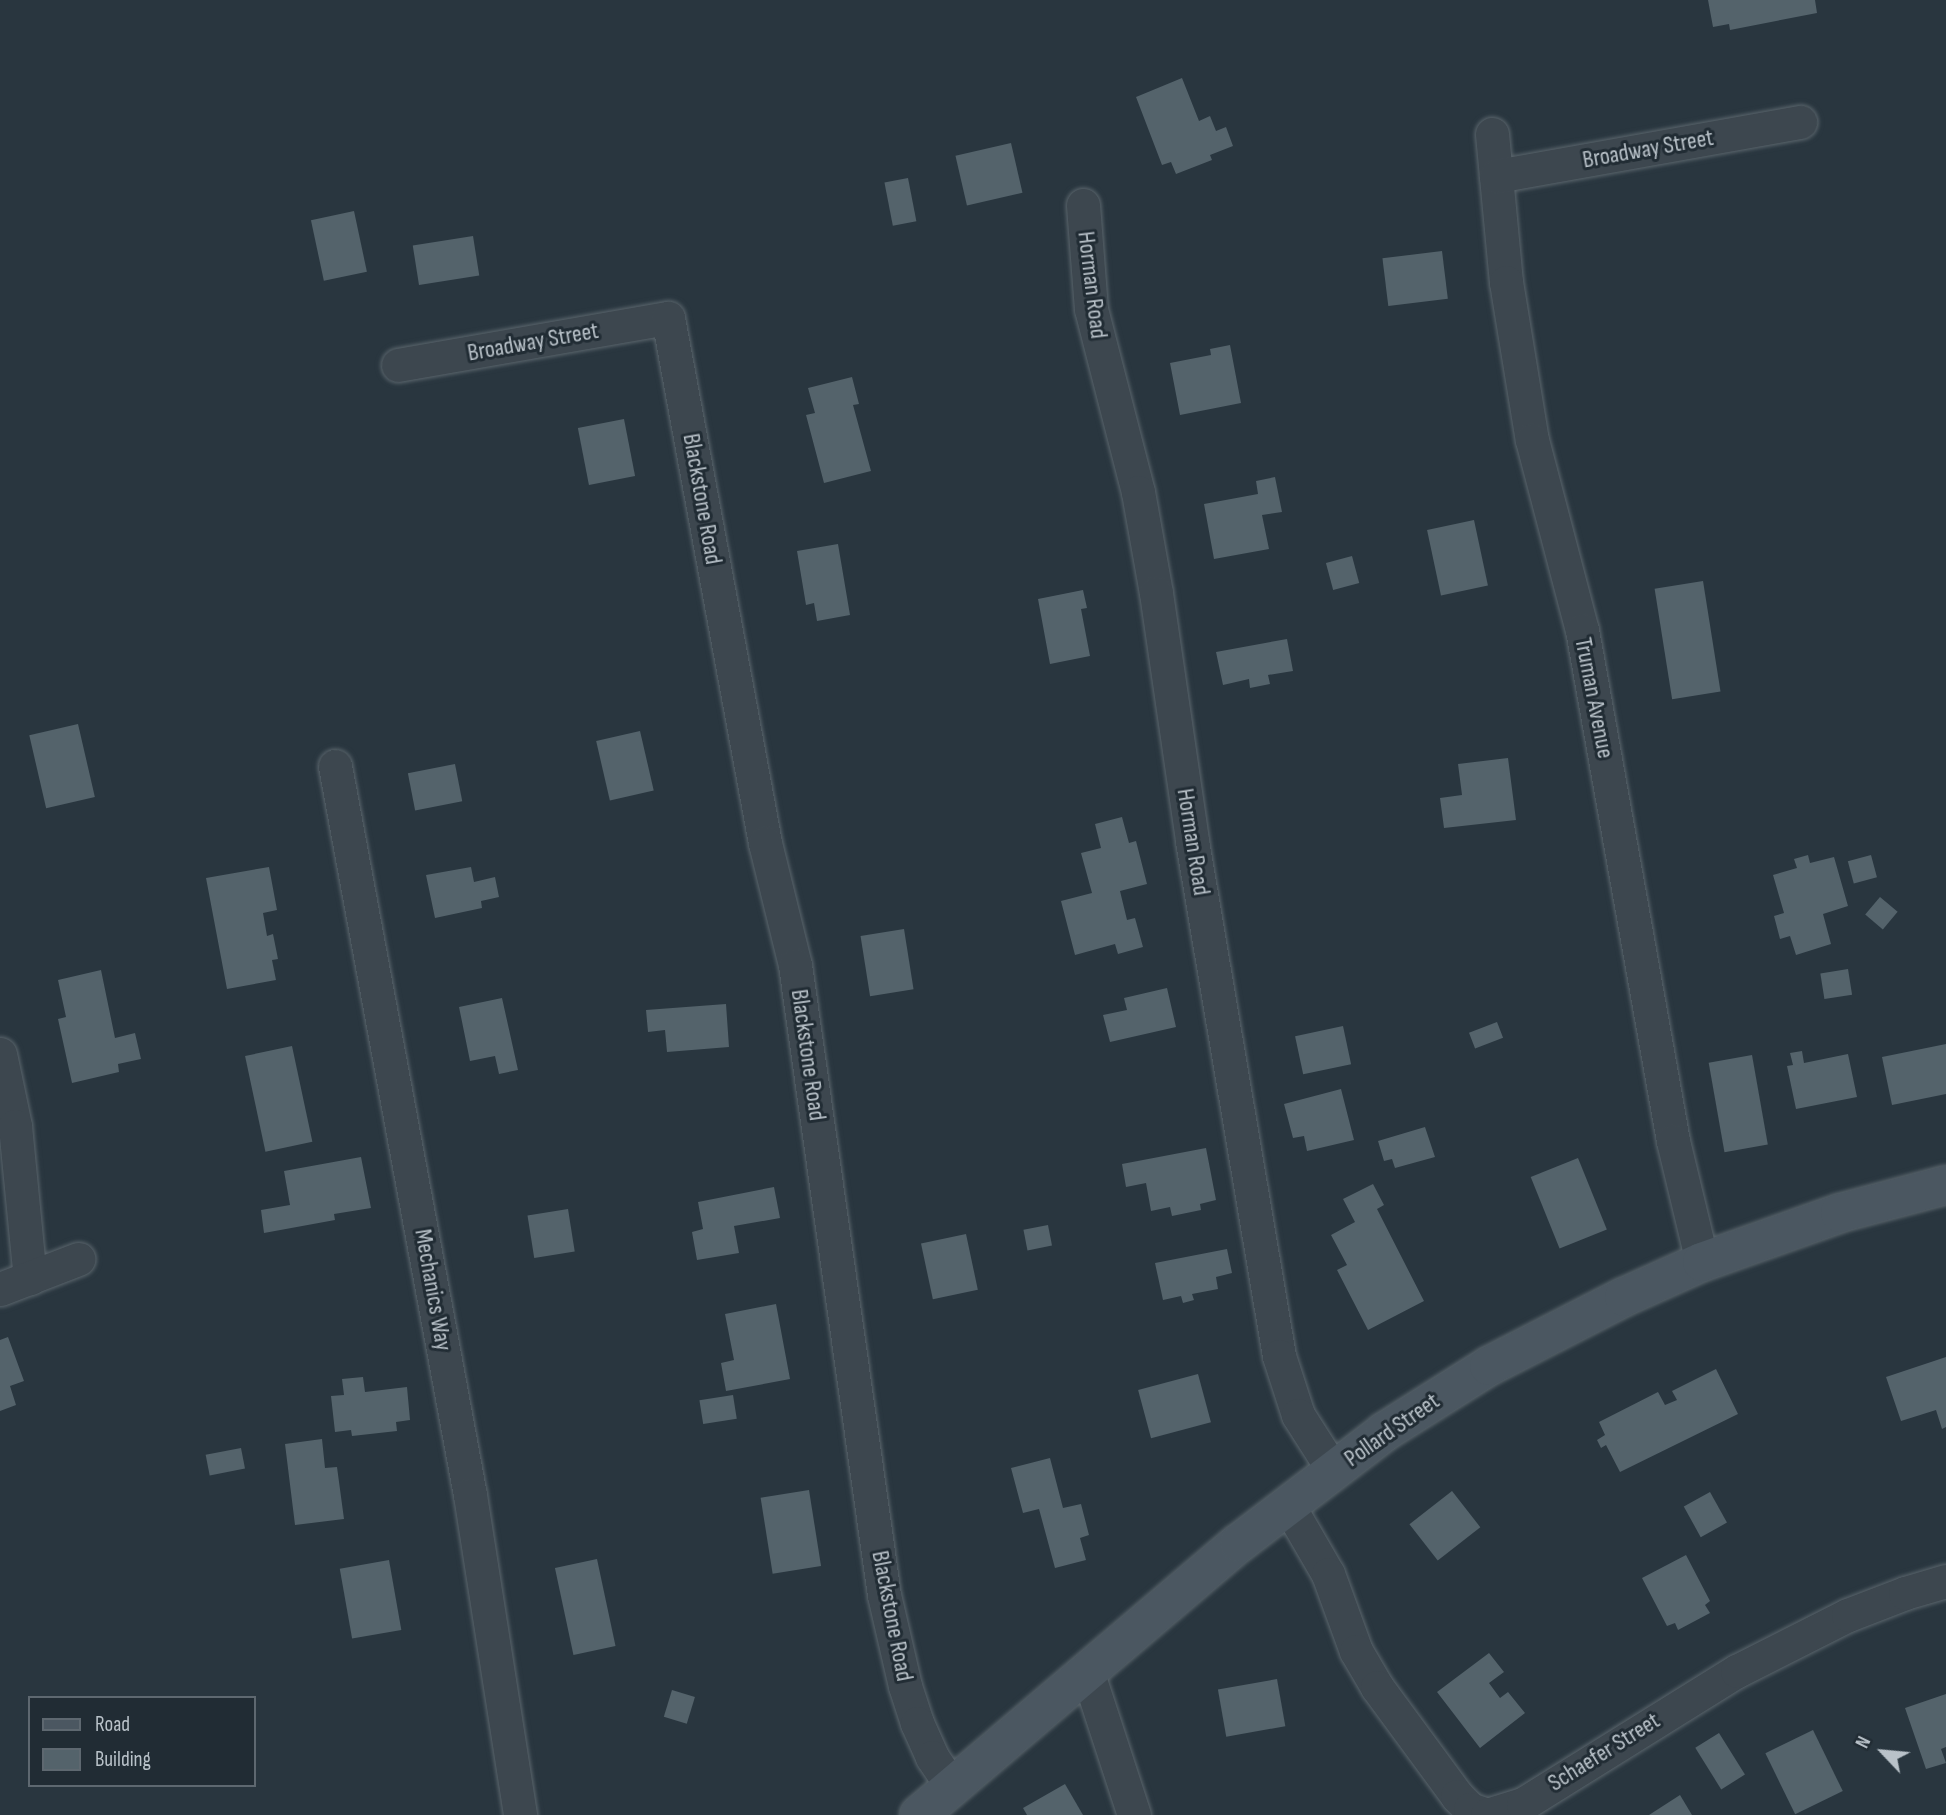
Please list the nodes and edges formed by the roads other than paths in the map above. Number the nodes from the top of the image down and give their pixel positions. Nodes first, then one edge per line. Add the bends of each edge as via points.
1 (1800, 122) dead end
2 (1492, 134) dead end
3 (1496, 176) junction
4 (1083, 205) dead end
5 (668, 318) joint
6 (398, 365) dead end
7 (335, 766) dead end
8 (0, 1054) edge
9 (1946, 1185) edge
10 (78, 1259) dead end
11 (1702, 1262) junction
12 (15, 1283) edge
13 (1333, 1470) junction
14 (1288, 1505) junction
15 (1946, 1581) edge
16 (1087, 1671) junction
17 (952, 1787) junction
18 (520, 1815) edge
19 (919, 1815) edge
20 (1134, 1815) edge

1 - 3 street, Broadway Street
2 - 3 street, Truman Avenue
3 - 11 street, Truman Avenue via 1506,282 1532,440 1581,630 1671,1129
4 - 13 street, Horman Road via 1091,309 1138,492 1279,1356 1298,1415
5 - 6 street, Broadway Street
5 - 17 street, Blackstone Road via 765,843 795,965 884,1595 917,1723
7 - 18 street, Mechanics Way via 465,1468
8 - 12 street via 15,1126
9 - 11 street, Pollard Street via 1840,1213
10 - 12 street
11 - 13 street, Pollard Street via 1489,1366
13 - 14 street, Pollard Street
14 - 15 street, Schaefer Street via 1328,1574 1356,1651 1377,1687 1457,1796 1470,1809 1487,1815 1523,1804 1748,1665 1848,1615
14 - 16 street, Pollard Street
16 - 17 street, Pollard Street
16 - 20 street
17 - 19 street, Pollard Street

